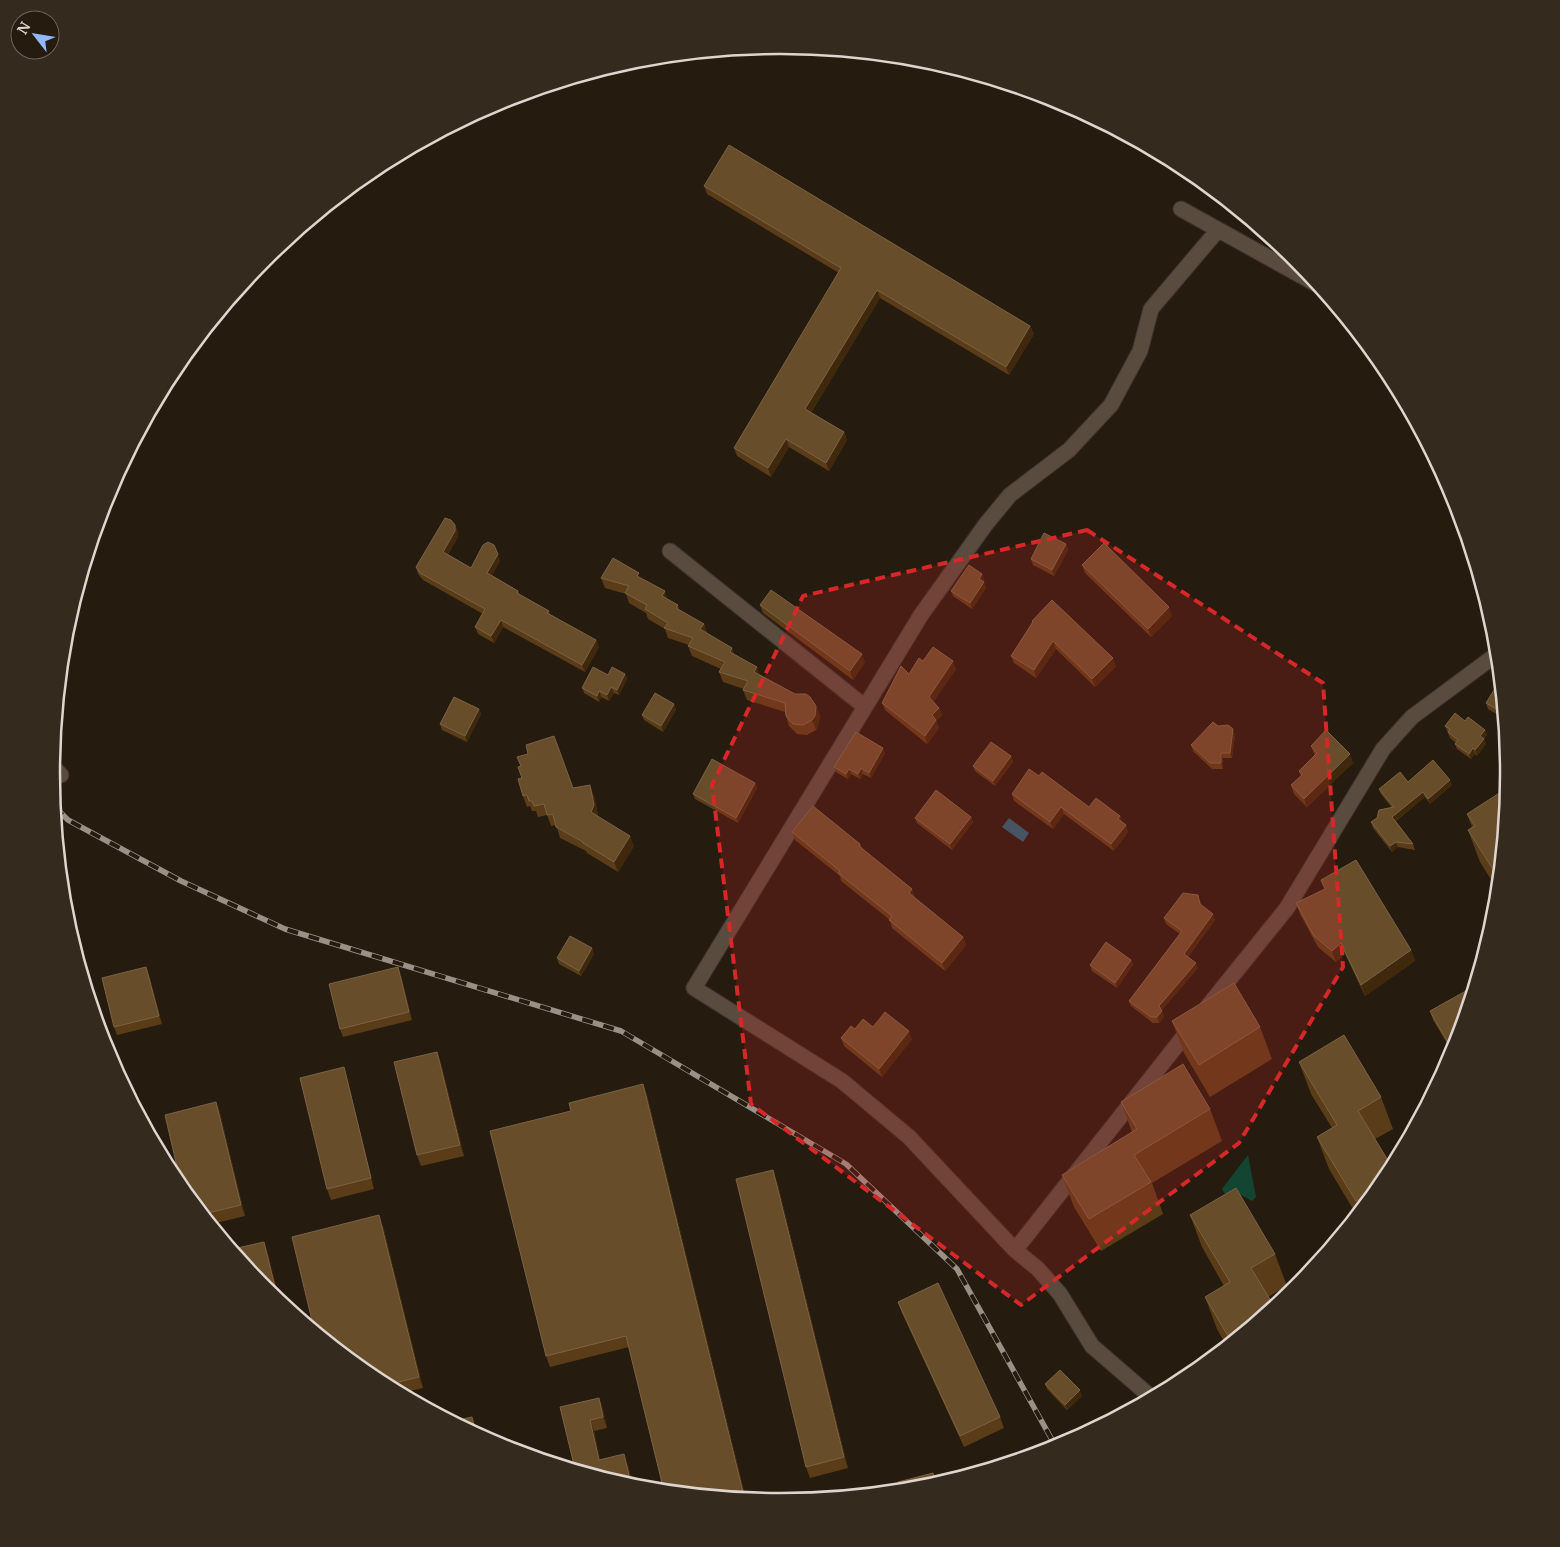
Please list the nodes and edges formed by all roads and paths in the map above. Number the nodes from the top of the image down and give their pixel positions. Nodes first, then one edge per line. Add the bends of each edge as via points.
1 (1181, 208) dead end
2 (1218, 230) junction
3 (1297, 274) edge
4 (670, 551) dead end
5 (1490, 659) edge
6 (864, 706) junction
7 (1014, 1250) junction
8 (1146, 1393) edge

1 - 2 street
2 - 3 street
2 - 6 street via 1151,309 1140,351 1111,405 1069,450 1010,495 986,524 921,615
4 - 6 street
5 - 7 street via 1412,717 1383,748 1287,908
6 - 7 street via 694,988 842,1081 909,1137
7 - 8 street via 1038,1269 1060,1294 1092,1346

